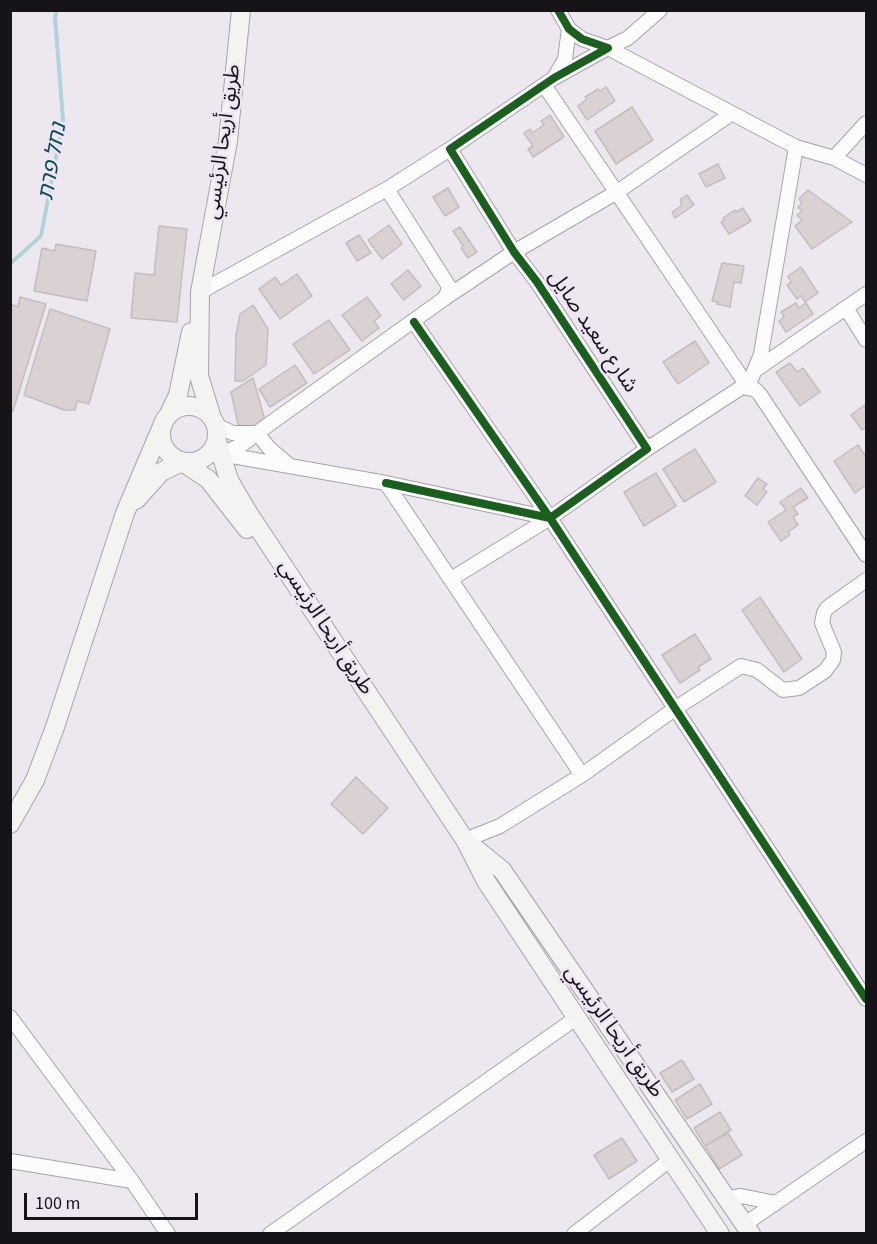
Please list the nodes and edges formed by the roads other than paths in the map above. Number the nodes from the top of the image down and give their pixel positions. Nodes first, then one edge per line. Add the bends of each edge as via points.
1 (241, 10) edge
2 (558, 10) edge
3 (660, 10) edge
4 (569, 29) junction
5 (608, 48) junction
6 (549, 82) junction
7 (731, 114) junction
8 (867, 123) edge
9 (796, 147) junction
10 (450, 149) junction
11 (834, 158) junction
12 (867, 175) edge
13 (387, 189) junction
14 (618, 192) junction
15 (514, 252) junction
16 (200, 292) junction
17 (867, 294) edge
18 (445, 298) junction
19 (846, 308) junction
20 (414, 322) junction
21 (867, 339) edge
22 (754, 371) junction
23 (748, 387) junction
24 (165, 420) junction
25 (257, 433) junction
26 (216, 434) junction
27 (647, 449) junction
28 (182, 462) junction
29 (291, 466) junction
30 (386, 483) junction
31 (125, 513) junction
32 (550, 518) junction
33 (867, 555) edge
34 (451, 579) junction
35 (867, 580) edge
36 (314, 612) junction
37 (676, 708) junction
38 (582, 775) junction
39 (10, 824) edge
40 (465, 840) junction
41 (867, 999) edge
42 (10, 1017) edge
43 (576, 1018) junction
44 (867, 1141) edge
45 (670, 1160) junction
46 (10, 1161) edge
47 (132, 1181) junction
48 (728, 1198) junction
49 (776, 1203) junction
50 (748, 1229) edge
51 (168, 1233) edge
52 (270, 1233) edge
53 (574, 1233) edge
54 (720, 1233) edge

1 - 16 main road, طريق أريحا الرئيسي via 228,141
2 - 4 street
3 - 5 street via 628,38
4 - 5 street via 582,39
4 - 6 street via 565,59
5 - 6 street
5 - 7 street
6 - 10 street
6 - 14 street
7 - 9 street
7 - 14 street
8 - 11 street
9 - 11 street
9 - 22 street via 761,354
10 - 13 street
10 - 15 street, شارع سعيد صايل
11 - 12 street
13 - 16 street
13 - 18 street via 448,285
14 - 15 street
14 - 23 street
15 - 18 street
15 - 27 street, شارع سعيد صايل
16 - 24 main road via 178,395
16 - 26 main road, طريق أريحا الرئيسي via 199,376
17 - 19 street
18 - 20 street
19 - 21 street
19 - 22 street
20 - 25 street
20 - 32 street
22 - 23 street
23 - 27 street via 742,387
23 - 33 street via 759,393
24 - 26 main road via 175,410 194,406 203,409
24 - 28 main road via 162,443 171,457
24 - 31 main road
25 - 26 street
25 - 26 street via 243,444
25 - 29 street
26 - 28 main road via 208,456 200,461
26 - 29 street
26 - 36 main road, طريق أريحا الرئيسي via 229,480
27 - 32 street
28 - 31 main road via 161,472
28 - 36 main road via 208,479
29 - 30 street
30 - 32 street
30 - 34 street
31 - 39 main road via 55,727 35,780
32 - 34 street
32 - 37 street
34 - 38 street
35 - 37 street via 824,613 823,627 834,652 825,671 799,688 783,690 757,670 741,666
36 - 40 main road, طريق أريحا الرئيسي
37 - 38 street
37 - 41 street
38 - 40 street via 500,826
40 - 43 main road, طريق أريحا الرئيسي via 486,881
40 - 48 main road, طريق أريحا الرئيسي via 502,870
42 - 47 street
43 - 45 main road, طريق أريحا الرئيسي
43 - 52 street
44 - 49 street
45 - 53 street
45 - 54 main road, طريق أريحا الرئيسي
46 - 47 street
47 - 51 street
48 - 49 street via 741,1196
48 - 50 main road, طريق أريحا الرئيسي
49 - 50 street

